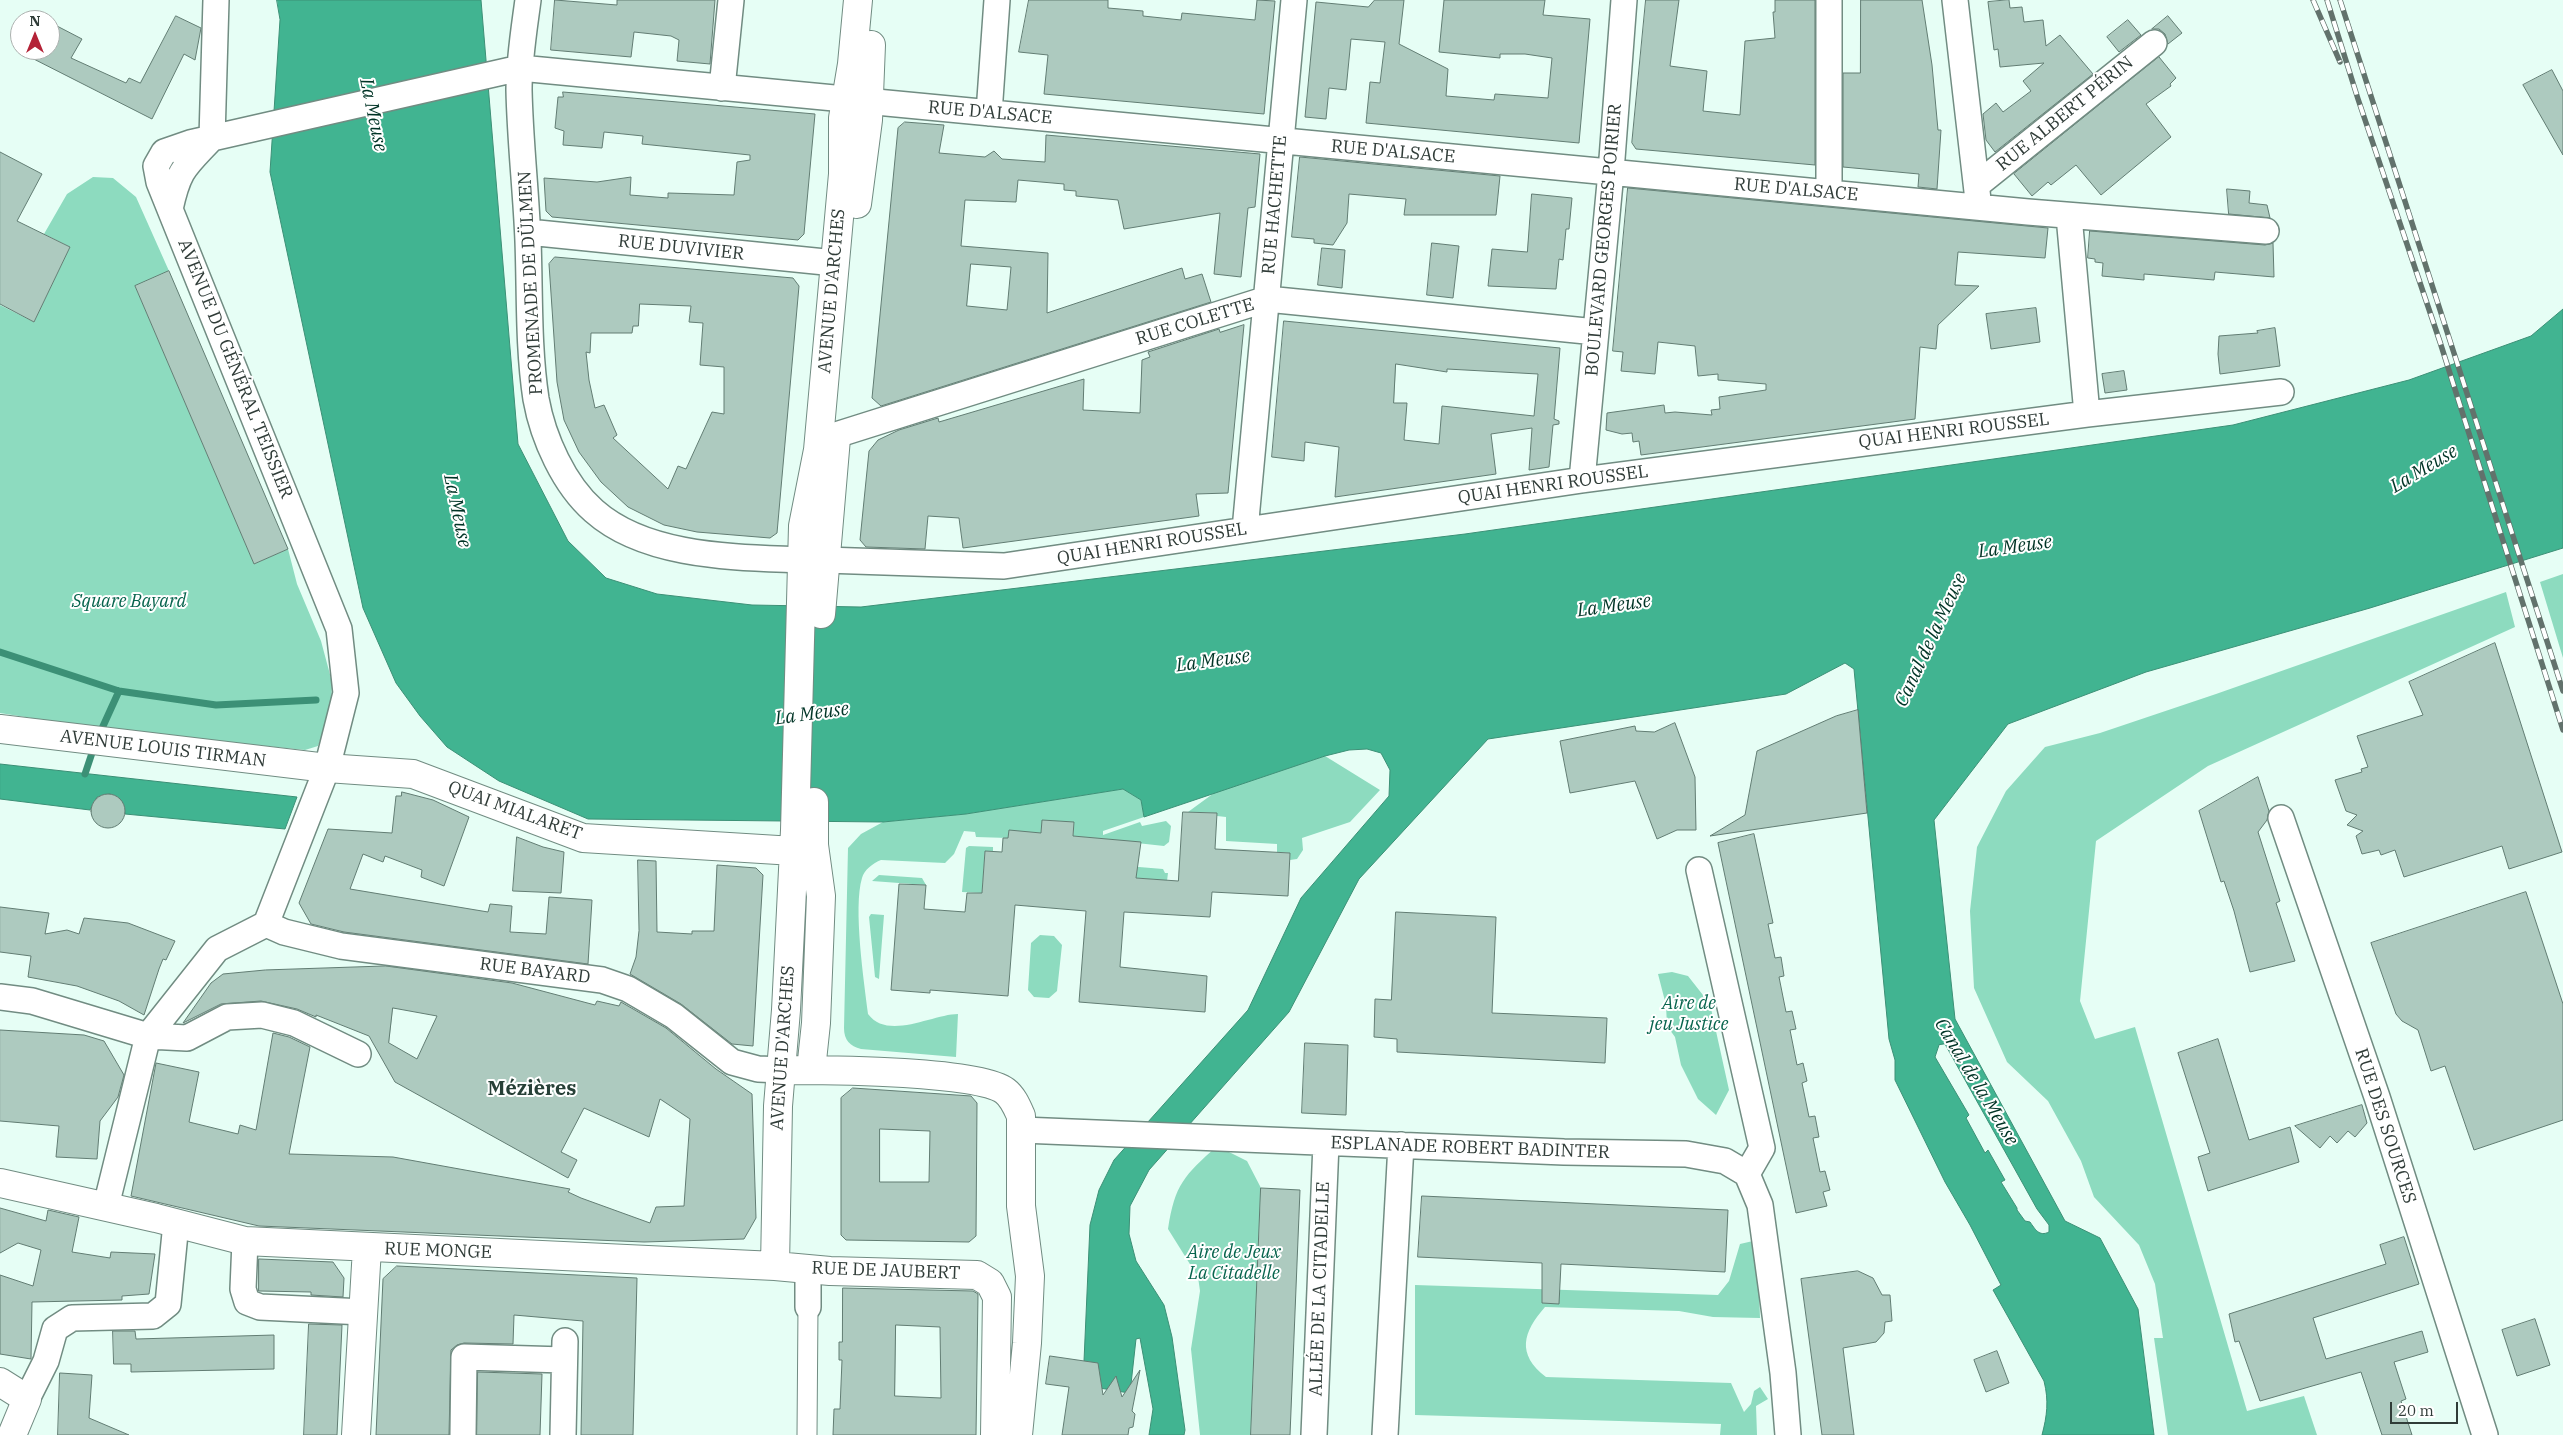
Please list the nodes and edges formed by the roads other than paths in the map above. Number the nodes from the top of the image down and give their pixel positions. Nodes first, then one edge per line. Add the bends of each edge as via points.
1 (216, 0) edge
2 (528, 0) edge
3 (730, 0) edge
4 (858, 0) edge
5 (875, 0) edge
6 (997, 0) edge
7 (1294, 0) edge
8 (1624, 0) edge
9 (1829, 0) edge
10 (1955, 0) edge
11 (2154, 43) dead end
12 (520, 68) junction
13 (722, 88) junction
14 (857, 101) junction
15 (989, 113) junction
16 (212, 138) junction
17 (1280, 141) junction
18 (160, 159) junction
19 (1611, 172) junction
20 (181, 173) junction
21 (1829, 193) junction
22 (1978, 196) junction
23 (170, 209) junction
24 (2069, 216) junction
25 (2266, 231) dead end
26 (528, 232) junction
27 (835, 263) junction
28 (1267, 300) junction
29 (1596, 332) junction
30 (2281, 392) dead end
31 (2087, 414) junction
32 (836, 435) junction
33 (1582, 480) junction
34 (1245, 530) junction
35 (813, 570) junction
36 (0, 729) edge
37 (327, 768) junction
38 (2281, 818) dead end
39 (801, 838) junction
40 (1699, 870) dead end
41 (266, 924) junction
42 (0, 997) edge
43 (148, 1036) junction
44 (358, 1054) dead end
45 (782, 1070) junction
46 (811, 1070) junction
47 (1022, 1130) junction
48 (1326, 1143) junction
49 (1401, 1145) junction
50 (1747, 1174) junction
51 (0, 1182) edge
52 (106, 1206) junction
53 (176, 1223) junction
54 (245, 1241) junction
55 (368, 1248) junction
56 (775, 1266) junction
57 (808, 1269) junction
58 (808, 1307) joint
59 (363, 1312) junction
60 (0, 1382) edge
61 (27, 1399) junction
62 (12, 1435) edge
63 (356, 1435) edge
64 (463, 1435) edge
65 (563, 1435) edge
66 (807, 1435) edge
67 (995, 1435) edge
68 (1018, 1435) edge
69 (1314, 1435) edge
70 (1384, 1435) edge
71 (1788, 1435) edge
72 (2485, 1435) edge

1 - 16 street
2 - 12 street, PROMENADE DE DÜLMEN
3 - 13 street
4 - 14 main road, AVENUE D'ARCHES
5 - 14 main road, AVENUE D'ARCHES
6 - 15 street
7 - 17 street, RUE HACHETTE
8 - 19 street, BOULEVARD GEORGES POIRIER
9 - 21 street
10 - 22 street
11 - 22 street, RUE ALBERT PÉRIN
12 - 13 street, RUE D'ALSACE
12 - 16 street, RUE D'ALSACE
12 - 26 street, PROMENADE DE DÜLMEN
13 - 14 street, RUE D'ALSACE
14 - 15 street, RUE D'ALSACE
14 - 27 main road, AVENUE D'ARCHES
14 - 32 main road, AVENUE D'ARCHES via 866,149 857,202
15 - 17 street, RUE D'ALSACE
16 - 18 street
16 - 20 street
17 - 19 street, RUE D'ALSACE
17 - 28 street, RUE HACHETTE
18 - 20 street
18 - 23 street, AVENUE DU GÉNÉRAL TEISSIER via 159,182
19 - 21 street, RUE D'ALSACE
19 - 29 street, BOULEVARD GEORGES POIRIER
20 - 23 street
21 - 22 street, RUE D'ALSACE
22 - 24 street, RUE D'ALSACE
23 - 37 street, AVENUE DU GÉNÉRAL TEISSIER via 339,629 346,694
24 - 25 street, RUE D'ALSACE
24 - 31 street
26 - 27 street, RUE DUVIVIER
26 - 35 street, PROMENADE DE DÜLMEN via 536,399 548,441 569,481 594,511 627,532 666,546
27 - 35 main road, AVENUE D'ARCHES via 818,450 803,526
28 - 29 street, RUE COLETTE
28 - 32 street, RUE COLETTE
28 - 34 street, RUE HACHETTE
29 - 33 street, BOULEVARD GEORGES POIRIER
30 - 31 street, QUAI HENRI ROUSSEL
31 - 33 street, QUAI HENRI ROUSSEL
32 - 35 main road, AVENUE D'ARCHES
33 - 34 street, QUAI HENRI ROUSSEL
34 - 35 street, QUAI HENRI ROUSSEL via 1004,566
35 - 39 main road
36 - 37 main road, AVENUE LOUIS TIRMAN
37 - 39 main road, QUAI MIALARET via 413,774 583,838
37 - 41 street, AVENUE DU GÉNÉRAL TEISSIER
38 - 72 street, RUE DES SOURCES via 2377,1097
39 - 45 main road, AVENUE D'ARCHES
39 - 46 main road, AVENUE D'ARCHES via 821,896
40 - 50 street via 1762,1148
41 - 43 street via 217,949
41 - 45 street, RUE BAYARD via 284,932 341,946 602,980 628,989 674,1016 732,1062 758,1069
42 - 43 street via 32,1001
43 - 44 street via 187,1038 227,1017 262,1016 294,1023
43 - 52 street
45 - 46 main road
45 - 56 main road, AVENUE D'ARCHES via 778,1106
46 - 47 main road via 972,1080 996,1086 1015,1102
47 - 48 street, ESPLANADE ROBERT BADINTER
47 - 68 main road via 1021,1206 1030,1276
48 - 49 street, ESPLANADE ROBERT BADINTER
48 - 69 street, ALLÉE DE LA CITADELLE
49 - 50 street, ESPLANADE ROBERT BADINTER via 1686,1154 1725,1161
49 - 70 street
50 - 71 street via 1760,1205 1783,1373
51 - 52 main road, RUE MONGE
52 - 53 main road, RUE MONGE
53 - 54 main road, RUE MONGE
53 - 61 street via 168,1304 153,1316 72,1318 55,1328 46,1361
54 - 55 main road, RUE MONGE
54 - 59 street via 243,1289 248,1302 260,1307
55 - 56 main road, RUE MONGE
55 - 59 main road
56 - 57 main road, RUE DE JAUBERT
57 - 58 street
57 - 67 main road, RUE DE JAUBERT via 969,1273 977,1274 990,1283 997,1297
58 - 66 street
59 - 63 main road
60 - 61 main road
61 - 62 main road
64 - 65 street via 464,1357 564,1351

